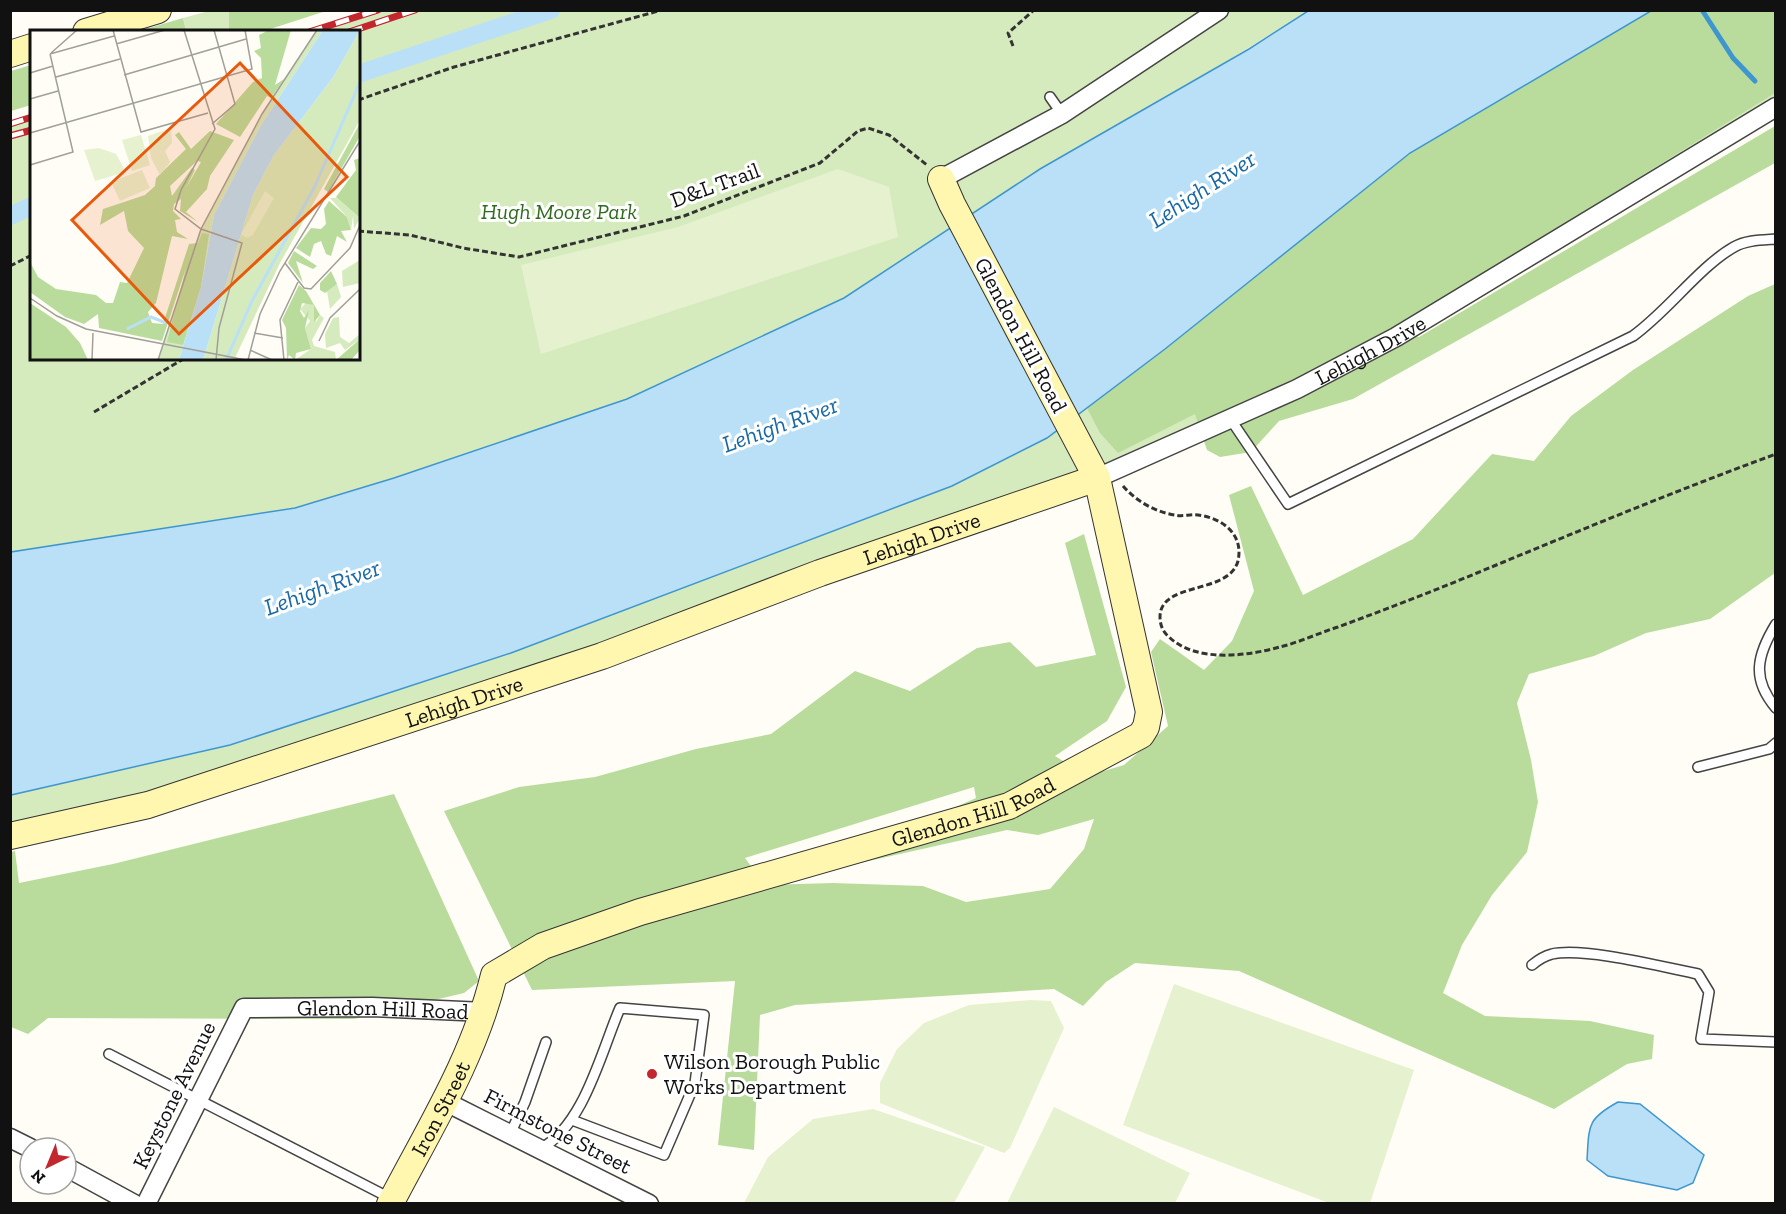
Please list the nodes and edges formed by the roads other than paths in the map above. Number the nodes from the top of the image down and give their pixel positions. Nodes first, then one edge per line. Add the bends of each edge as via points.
1 (158, 10) edge
2 (1219, 10) edge
3 (93, 30) edge
4 (30, 48) edge
5 (10, 54) edge
6 (1050, 98) dead end
7 (1776, 107) edge
8 (1062, 114) junction
9 (941, 179) joint
10 (1776, 239) edge
11 (1231, 420) junction
12 (1097, 478) junction
13 (1776, 624) edge
14 (1776, 708) edge
15 (1776, 743) edge
16 (1698, 767) dead end
17 (10, 836) edge
18 (1532, 965) dead end
19 (244, 1008) joint
20 (485, 1011) junction
21 (546, 1042) dead end
22 (1776, 1042) edge
23 (109, 1054) dead end
24 (199, 1099) junction
25 (446, 1102) junction
26 (572, 1120) junction
27 (510, 1134) junction
28 (540, 1149) junction
29 (78, 1173) edge
30 (395, 1202) edge
31 (134, 1203) edge
32 (146, 1203) edge
33 (649, 1203) edge

1 - 3 street
2 - 8 street
4 - 5 street
6 - 8 lane
7 - 11 street, Lehigh Drive via 1396,337
8 - 9 street
9 - 12 street, Glendon Hill Road
10 - 11 lane via 1735,246 1633,336 1288,504
11 - 12 street, Lehigh Drive
12 - 17 street, Lehigh Drive via 820,573 602,656 148,806
12 - 20 street, Glendon Hill Road via 1149,712 1141,735 1009,806 640,912 543,946 494,975
13 - 14 lane via 1758,663 1764,695
15 - 16 lane via 1769,749
18 - 22 lane via 1540,958 1564,953 1698,974 1709,992 1701,1039
19 - 20 street, Glendon Hill Road
19 - 24 street, Keystone Avenue
20 - 25 street, Iron Street
21 - 27 lane
23 - 24 lane
24 - 30 lane
24 - 32 street, Keystone Avenue
25 - 27 street, Firmstone Street
25 - 30 street, Iron Street
26 - 26 lane via 620,1008 704,1015 695,1083 664,1155
26 - 28 lane
27 - 28 street, Firmstone Street
28 - 33 street, Firmstone Street
29 - 31 street

